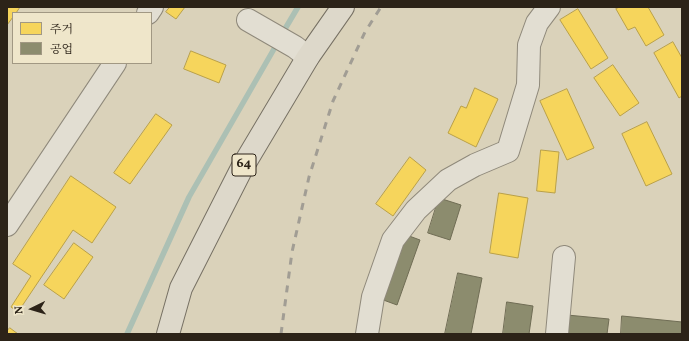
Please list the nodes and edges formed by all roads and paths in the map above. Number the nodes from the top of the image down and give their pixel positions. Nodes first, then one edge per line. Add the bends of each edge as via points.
1 (342, 7) edge
2 (549, 7) edge
3 (248, 20) dead end
4 (302, 52) junction
5 (114, 64) edge
6 (7, 225) edge
7 (564, 257) dead end
8 (168, 334) edge
9 (367, 334) edge
10 (557, 334) edge

1 - 4 main road, 64
2 - 9 street via 537,23 529,45 528,85 508,151 448,180 416,210 393,240 373,297
3 - 4 street
4 - 8 main road, 64 via 181,288
5 - 6 street
7 - 10 street

